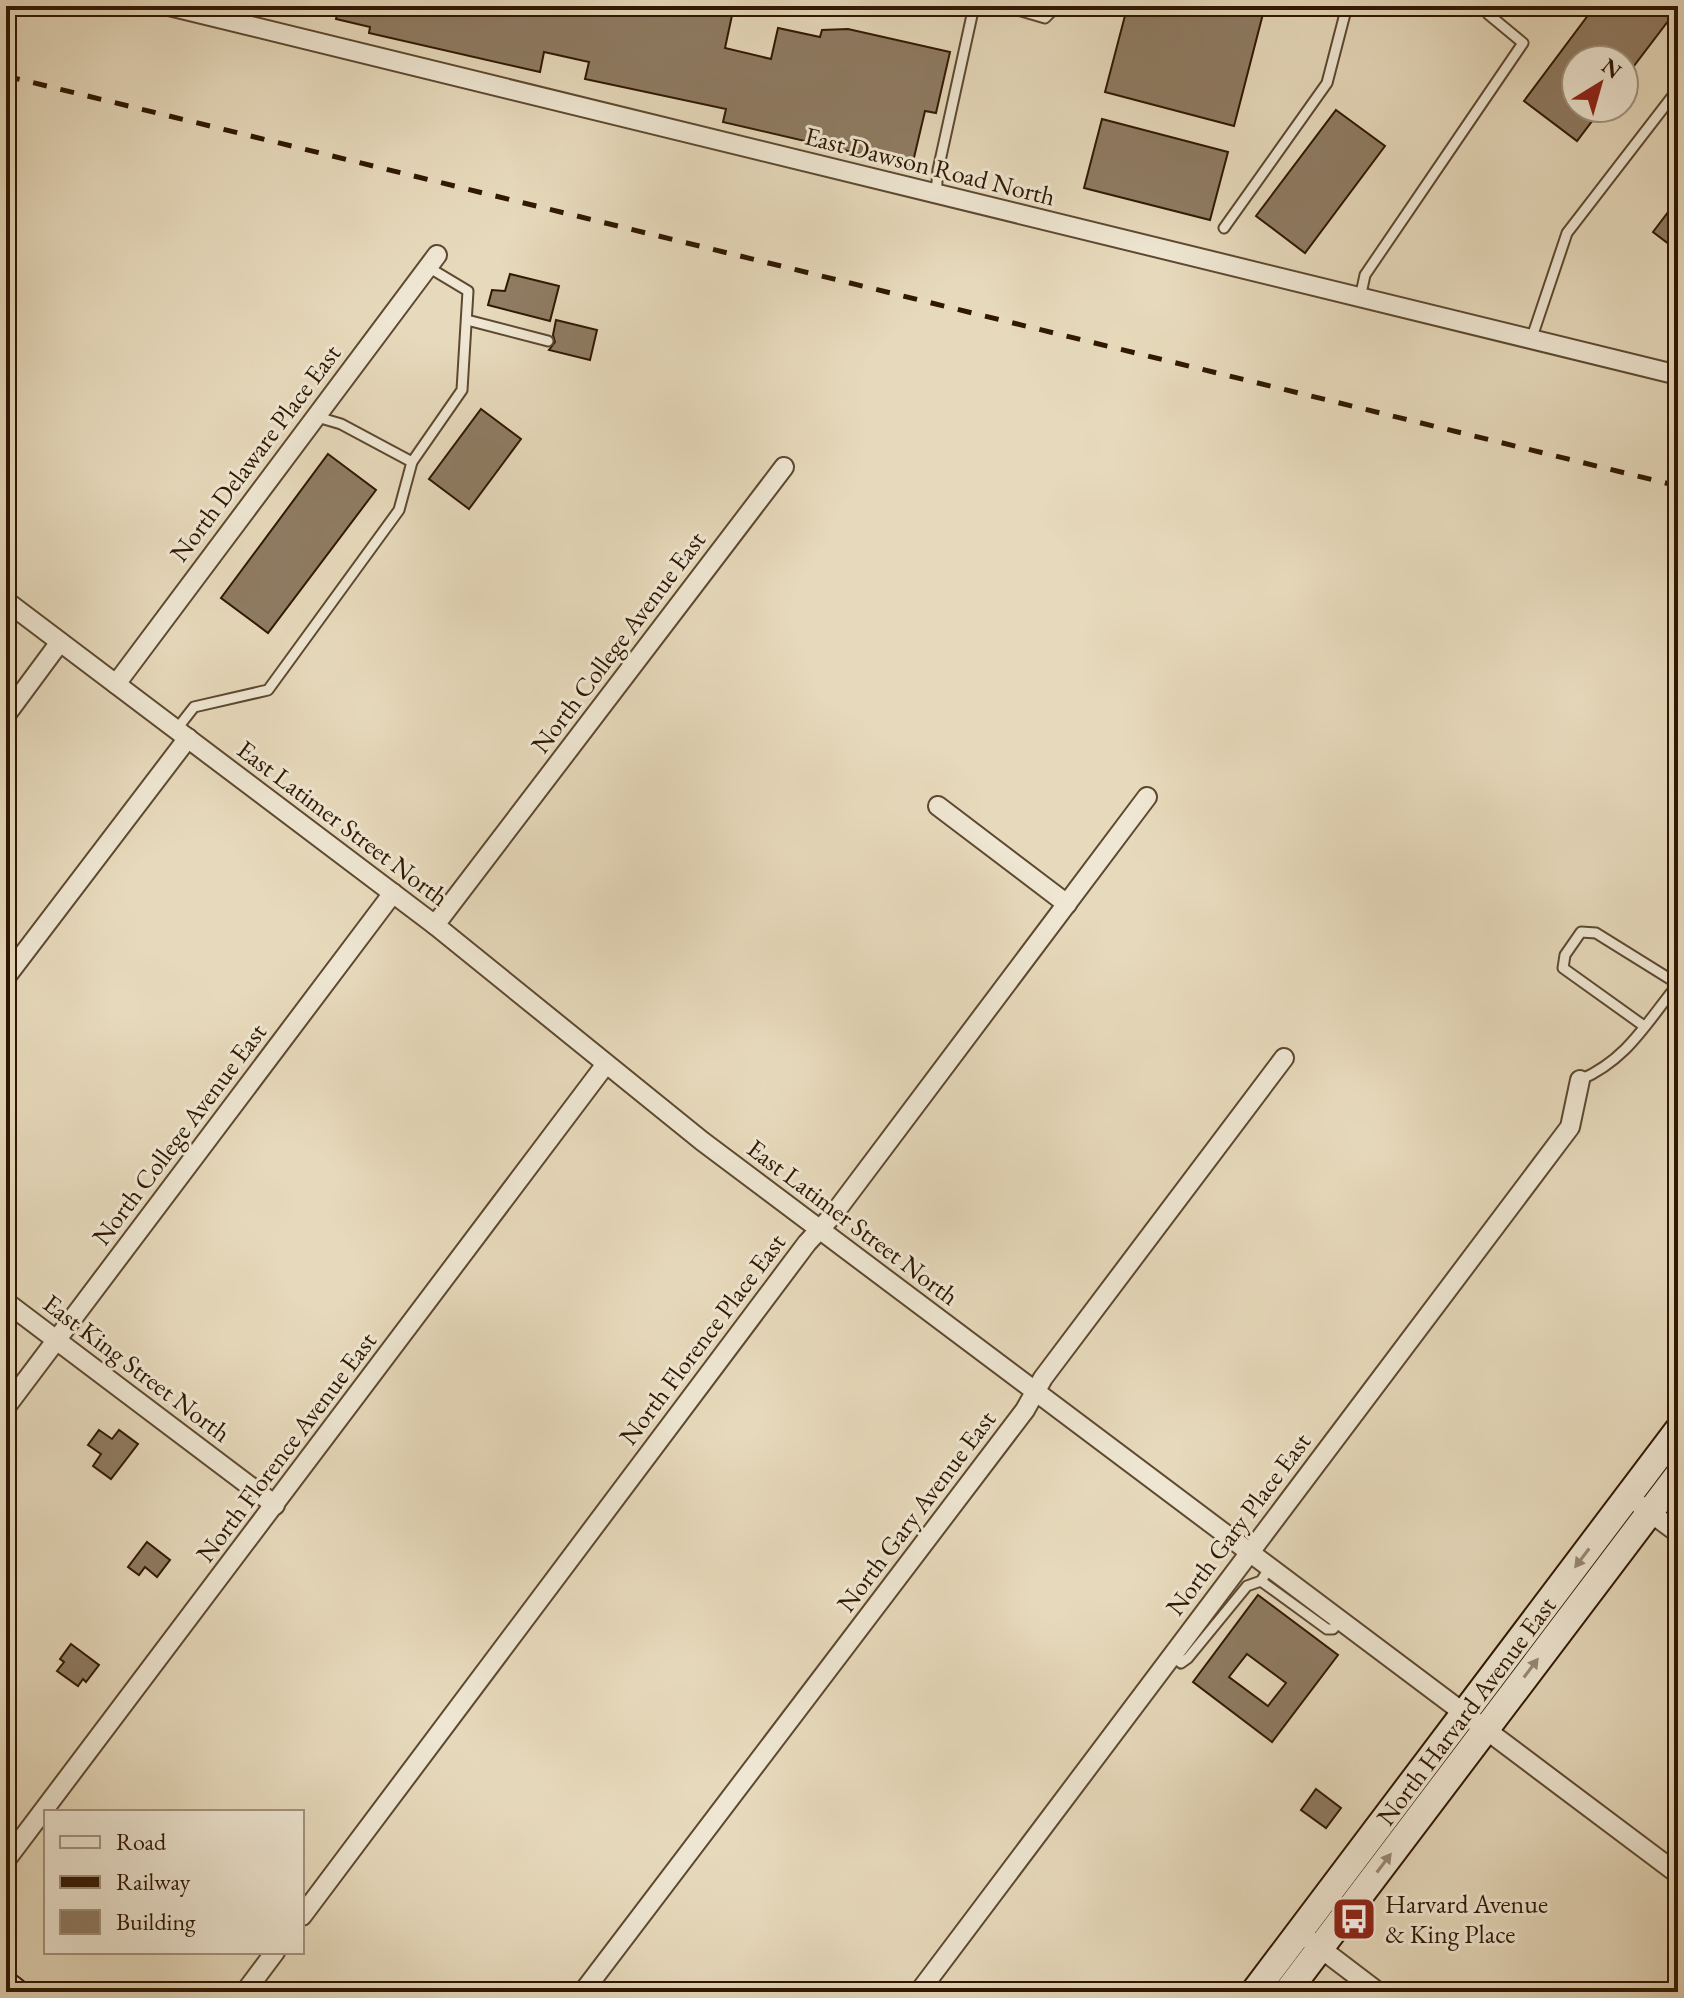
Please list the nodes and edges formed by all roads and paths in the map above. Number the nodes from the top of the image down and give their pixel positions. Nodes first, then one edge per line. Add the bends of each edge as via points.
1 (169, 6) edge
2 (974, 6) edge
3 (1004, 6) edge
4 (1057, 6) edge
5 (1347, 6) edge
6 (1494, 6) edge
7 (1678, 89) edge
8 (936, 194) junction
9 (1224, 228) dead end
10 (432, 261) joint
11 (1360, 298) junction
12 (467, 320) junction
13 (1531, 340) junction
14 (548, 341) dead end
15 (1678, 375) edge
16 (314, 416) junction
17 (412, 462) junction
18 (784, 467) dead end
19 (6, 601) edge
20 (60, 642) junction
21 (116, 684) junction
22 (6, 715) edge
23 (182, 734) junction
24 (1147, 797) dead end
25 (938, 806) dead end
26 (393, 893) junction
27 (1067, 904) junction
28 (435, 925) junction
29 (6, 977) edge
30 (1644, 1026) junction
31 (1284, 1058) dead end
32 (606, 1064) junction
33 (1580, 1080) joint
34 (820, 1229) junction
35 (6, 1302) edge
36 (56, 1340) junction
37 (1035, 1393) junction
38 (6, 1407) edge
39 (1678, 1430) edge
40 (1678, 1475) edge
41 (1629, 1496) junction
42 (275, 1505) junction
43 (1650, 1512) junction
44 (1678, 1533) edge
45 (1248, 1553) junction
46 (1265, 1575) junction
47 (1172, 1656) junction
48 (1474, 1722) junction
49 (6, 1860) edge
50 (1678, 1874) edge
51 (304, 1913) edge
52 (1310, 1940) junction
53 (274, 1954) edge
54 (6, 1985) edge
55 (15, 1992) edge
56 (245, 1992) edge
57 (583, 1992) edge
58 (919, 1992) edge
59 (1254, 1992) edge
60 (1287, 1992) edge
61 (1378, 1992) edge

1 - 8 street, East Dawson Road North
2 - 8 lane
3 - 4 lane via 1045,18
5 - 9 lane via 1327,83
6 - 11 lane via 1488,14 1523,43 1365,275
7 - 13 lane via 1567,233
8 - 11 street, East Dawson Road North
10 - 12 lane via 468,291
10 - 16 street, North Delaware Place East
11 - 13 street, East Dawson Road North
12 - 14 lane
12 - 17 lane via 462,390
13 - 15 street, East Dawson Road North
16 - 17 lane via 341,424
16 - 21 street, North Delaware Place East
17 - 23 lane via 399,510 268,690 194,707
18 - 28 street, North College Avenue East
19 - 20 street, East Latimer Street North
20 - 21 street, East Latimer Street North
20 - 22 street
21 - 23 street, East Latimer Street North
23 - 26 street, East Latimer Street North
23 - 29 street
24 - 27 street, North Florence Place East
25 - 27 street
26 - 28 street, East Latimer Street North
26 - 36 street, North College Avenue East
27 - 34 street, North Florence Place East
28 - 32 street, East Latimer Street North
30 - 30 lane via 1563,968 1565,955 1581,932 1596,933 1678,984
30 - 33 lane via 1627,1050
31 - 37 street, North Gary Avenue East
32 - 34 street, East Latimer Street North
32 - 42 street, North Florence Avenue East
33 - 45 street, North Gary Place East via 1570,1127
34 - 37 street, East Latimer Street North
34 - 51 street, North Florence Place East
35 - 36 street, East King Street North
36 - 38 street, North College Avenue East
36 - 42 street, East King Street North
37 - 45 street, East Latimer Street North
37 - 57 street, North Gary Avenue East
39 - 41 main road, North Harvard Avenue East
40 - 43 main road, North Harvard Avenue East
41 - 43 street
41 -> 48 main road, North Harvard Avenue East
42 - 49 street, North Florence Avenue East
43 - 44 street
48 -> 43 main road, North Harvard Avenue East
45 - 46 street, East Latimer Street North
45 - 47 street, North Gary Place East
46 - 47 lane via 1247,1586 1188,1658 1181,1663
46 - 48 street, East Latimer Street North via 1339,1621
47 - 58 street, North Gary Place East
48 - 50 street, East Latimer Street North
48 - 52 main road, North Harvard Avenue East
52 - 59 main road, North Harvard Avenue East
52 - 60 main road, North Harvard Avenue East
52 - 61 street
53 - 56 street
54 - 55 main road

